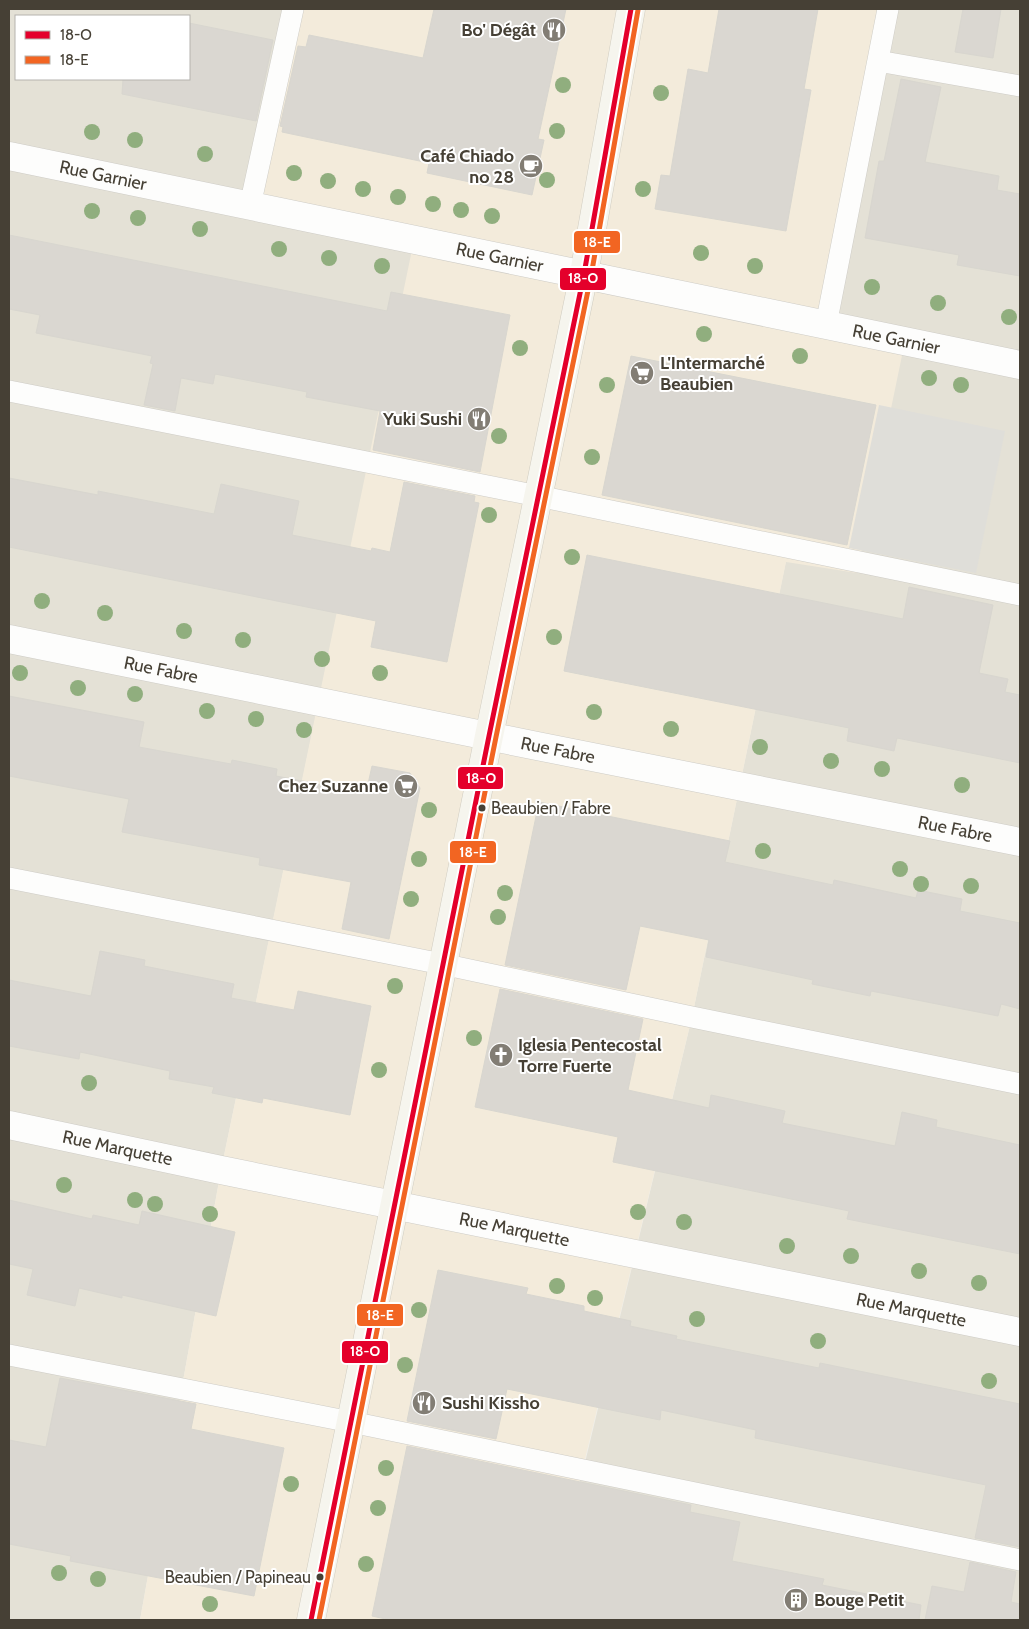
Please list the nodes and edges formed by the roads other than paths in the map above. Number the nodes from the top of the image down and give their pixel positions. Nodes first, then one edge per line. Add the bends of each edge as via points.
1 (293, 9) edge
2 (631, 9) edge
3 (888, 9) edge
4 (878, 61) junction
5 (1020, 86) edge
6 (9, 156) edge
7 (250, 206) junction
8 (584, 274) junction
9 (826, 325) junction
10 (1020, 365) edge
11 (9, 391) edge
12 (538, 496) junction
13 (1020, 595) edge
14 (9, 638) edge
15 (489, 736) junction
16 (1020, 842) edge
17 (9, 878) edge
18 (442, 964) junction
19 (1020, 1084) edge
20 (9, 1125) edge
21 (395, 1205) junction
22 (1020, 1332) edge
23 (9, 1355) edge
24 (351, 1422) junction
25 (1020, 1560) edge
26 (311, 1620) edge

1 - 7 lane
2 - 8 street
3 - 4 lane
4 - 5 lane
4 - 9 lane
6 - 7 street, Rue Garnier
7 - 8 street, Rue Garnier
8 - 9 street, Rue Garnier
8 - 12 street
9 - 10 street, Rue Garnier
11 - 12 lane
12 - 13 lane
12 - 15 street
14 - 15 street, Rue Fabre
15 - 16 street, Rue Fabre
15 - 18 street
17 - 18 lane
18 - 19 lane
18 - 21 street
20 - 21 street, Rue Marquette
21 - 22 street, Rue Marquette
21 - 24 street
23 - 24 lane
24 - 25 lane
24 - 26 street

